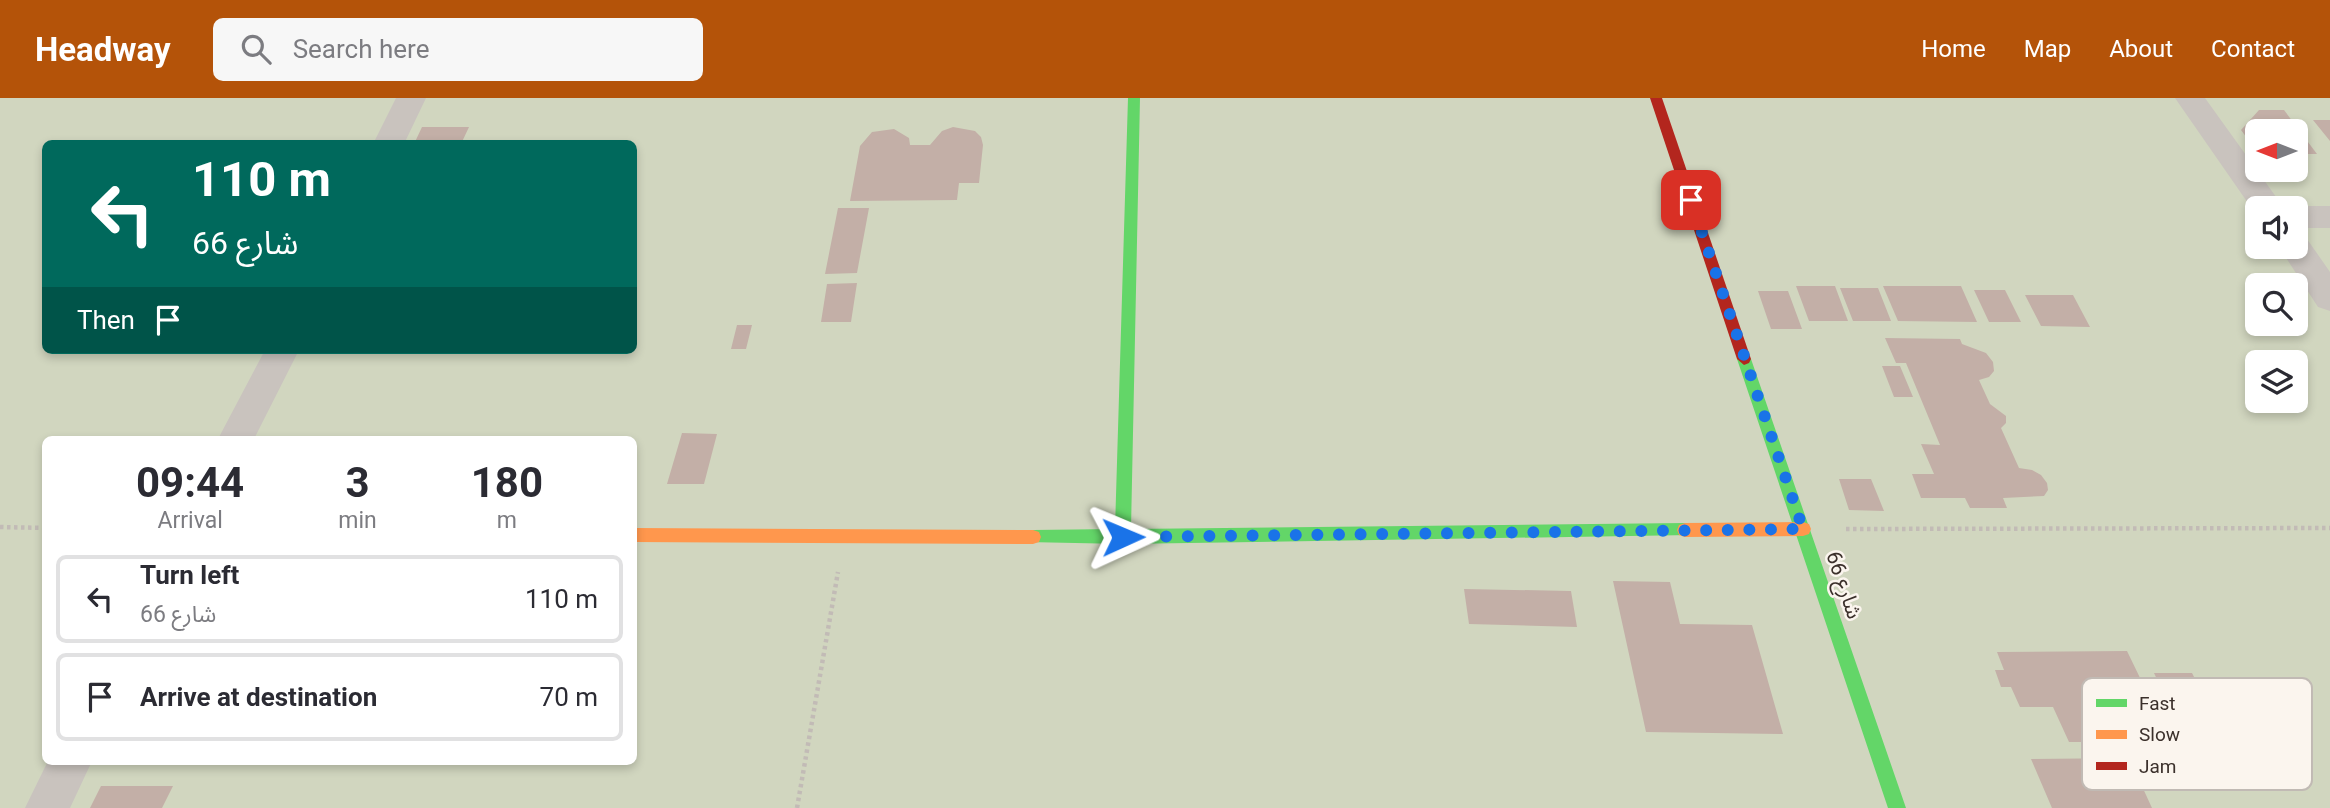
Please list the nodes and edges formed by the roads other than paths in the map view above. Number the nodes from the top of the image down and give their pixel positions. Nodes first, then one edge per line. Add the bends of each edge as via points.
1 (411, 98) edge
2 (1134, 98) edge
3 (1656, 98) edge
4 (2190, 98) edge
5 (390, 140) edge
6 (2259, 196) edge
7 (2308, 217) edge
8 (2330, 217) edge
9 (2303, 259) edge
10 (2330, 298) edge
11 (280, 354) edge
12 (238, 436) edge
13 (1803, 529) junction
14 (637, 535) edge
15 (1123, 537) junction
16 (69, 765) edge
17 (47, 808) edge
18 (1897, 808) edge

1 - 5 street
2 - 15 street
3 - 13 street, شارع 66
4 - 6 street
7 - 8 street
9 - 10 street
11 - 12 street
13 - 15 street
13 - 18 street, شارع 66
14 - 15 street
16 - 17 street

